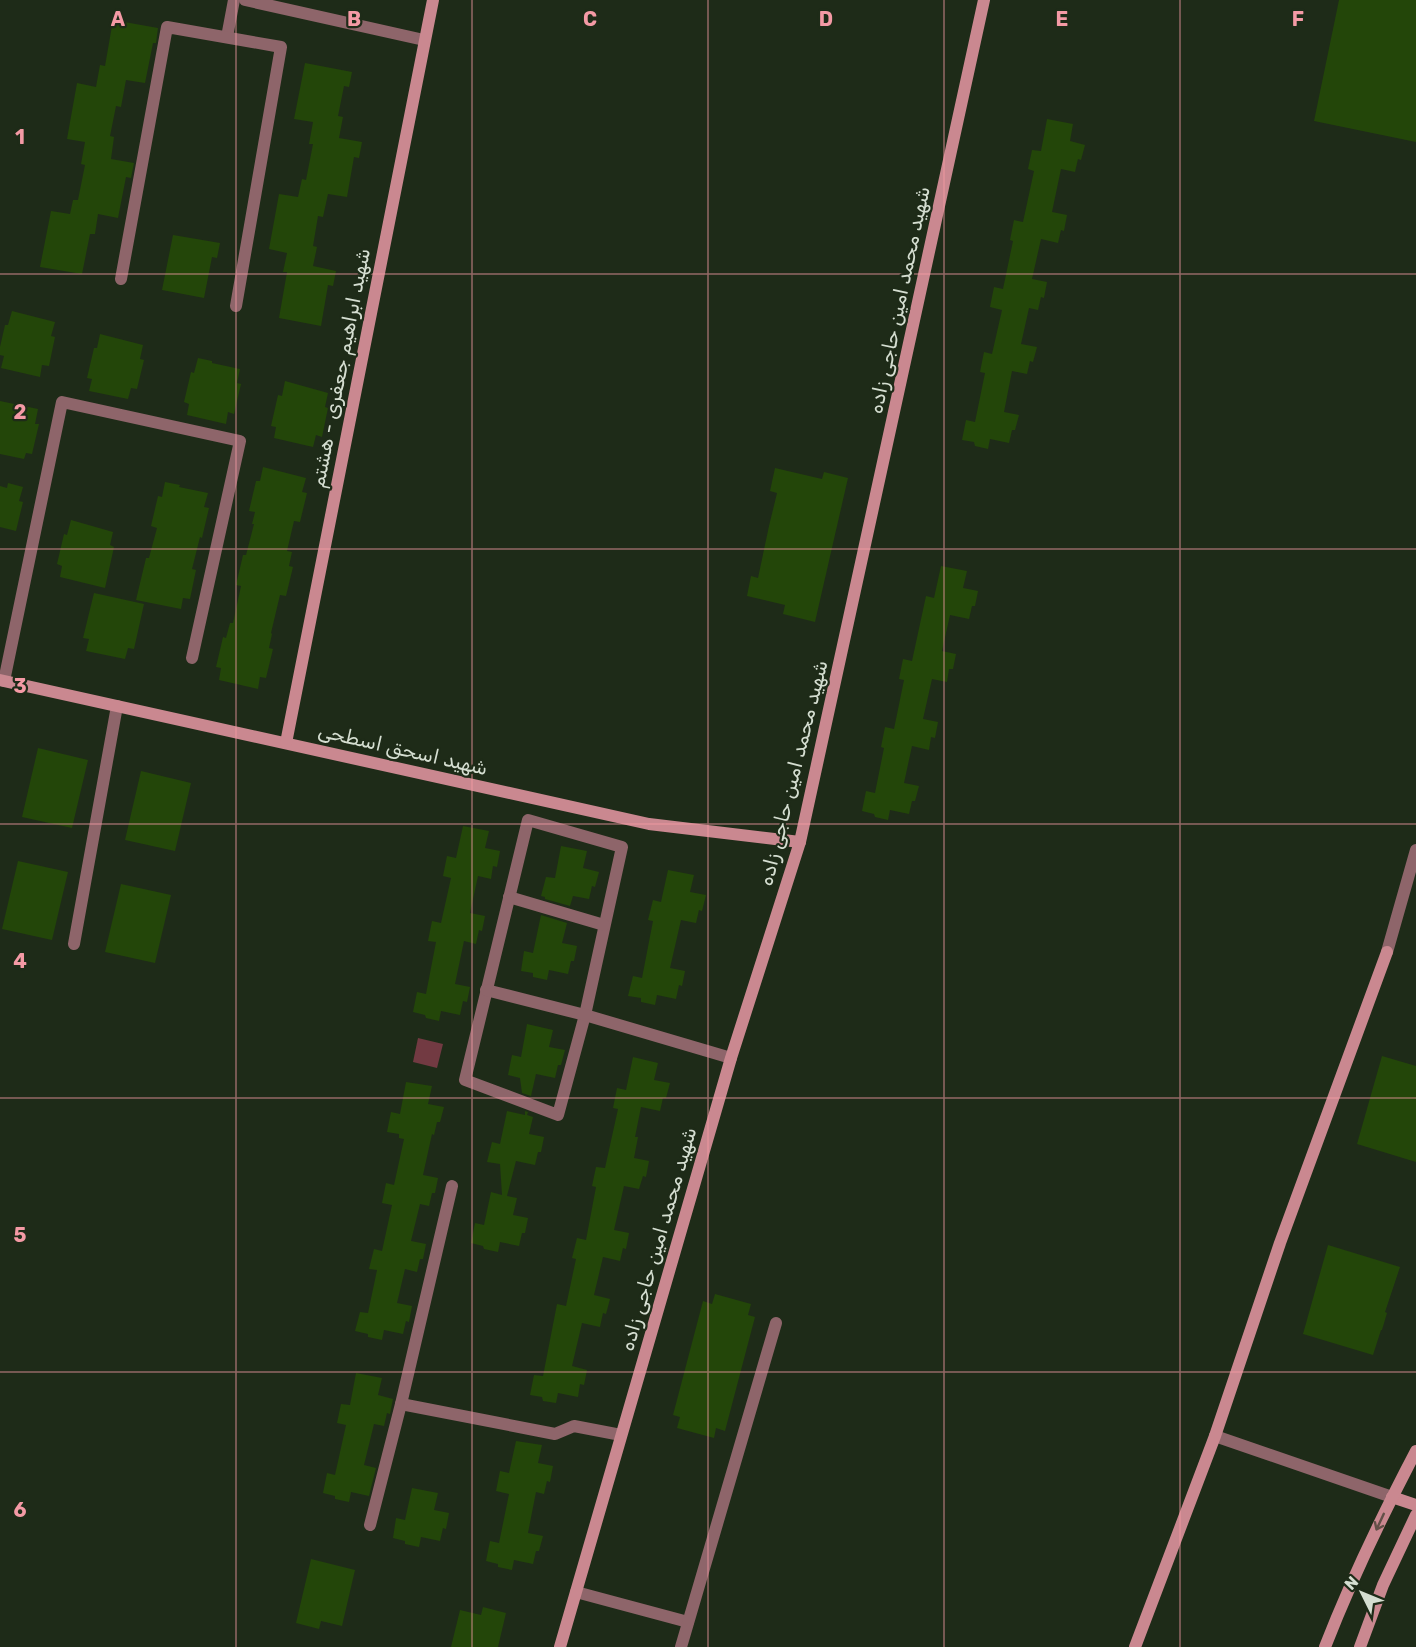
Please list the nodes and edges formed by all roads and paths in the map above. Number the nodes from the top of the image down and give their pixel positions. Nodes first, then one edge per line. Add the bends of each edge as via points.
1 (234, 0) edge
2 (245, 0) edge
3 (432, 0) edge
4 (984, 0) edge
5 (227, 37) junction
6 (424, 40) junction
7 (122, 279) dead end
8 (236, 306) dead end
9 (192, 658) dead end
10 (2, 680) edge
11 (117, 706) junction
12 (286, 743) junction
13 (800, 842) junction
14 (1416, 850) edge
15 (509, 897) junction
16 (604, 925) junction
17 (75, 944) dead end
18 (486, 990) junction
19 (585, 1015) junction
20 (731, 1058) junction
21 (452, 1186) dead end
22 (776, 1323) dead end
23 (401, 1404) junction
24 (621, 1435) junction
25 (1215, 1436) junction
26 (1416, 1451) edge
27 (1392, 1497) junction
28 (1416, 1505) edge
29 (1416, 1515) edge
30 (370, 1525) dead end
31 (576, 1592) junction
32 (688, 1623) junction
33 (560, 1647) edge
34 (681, 1647) edge
35 (1135, 1647) edge
36 (1325, 1647) edge
37 (1360, 1647) edge

1 - 5 street
2 - 6 street
3 - 6 street, شهید ابراهیم جعفری - هشتم
4 - 13 street, شهید محمد امین حاجی زاده
5 - 7 street via 167,27
5 - 8 street via 281,47
6 - 12 street, شهید ابراهیم جعفری - هشتم
9 - 10 street via 240,441 62,402
10 - 11 street, شهید اسحق اسطحی
11 - 12 street, شهید اسحق اسطحی
11 - 17 street
12 - 13 street, شهید اسحق اسطحی via 649,824
13 - 20 street, شهید محمد امین حاجی زاده
14 - 25 street via 1387,952 1280,1243
15 - 16 street
15 - 16 street via 528,820 622,847
15 - 18 street
16 - 19 street
18 - 19 street
18 - 19 street via 465,1080 558,1115
19 - 20 street
20 - 24 street, شهید محمد امین حاجی زاده
21 - 23 street
22 - 32 street
23 - 24 street via 555,1434 574,1426
23 - 30 street
24 - 31 street, شهید محمد امین حاجی زاده
25 - 27 street
25 - 35 street
26 - 27 street
27 - 28 street
27 -> 36 street
29 - 37 street via 1383,1585
31 - 32 street
31 - 33 street, شهید محمد امین حاجی زاده
32 - 34 street

